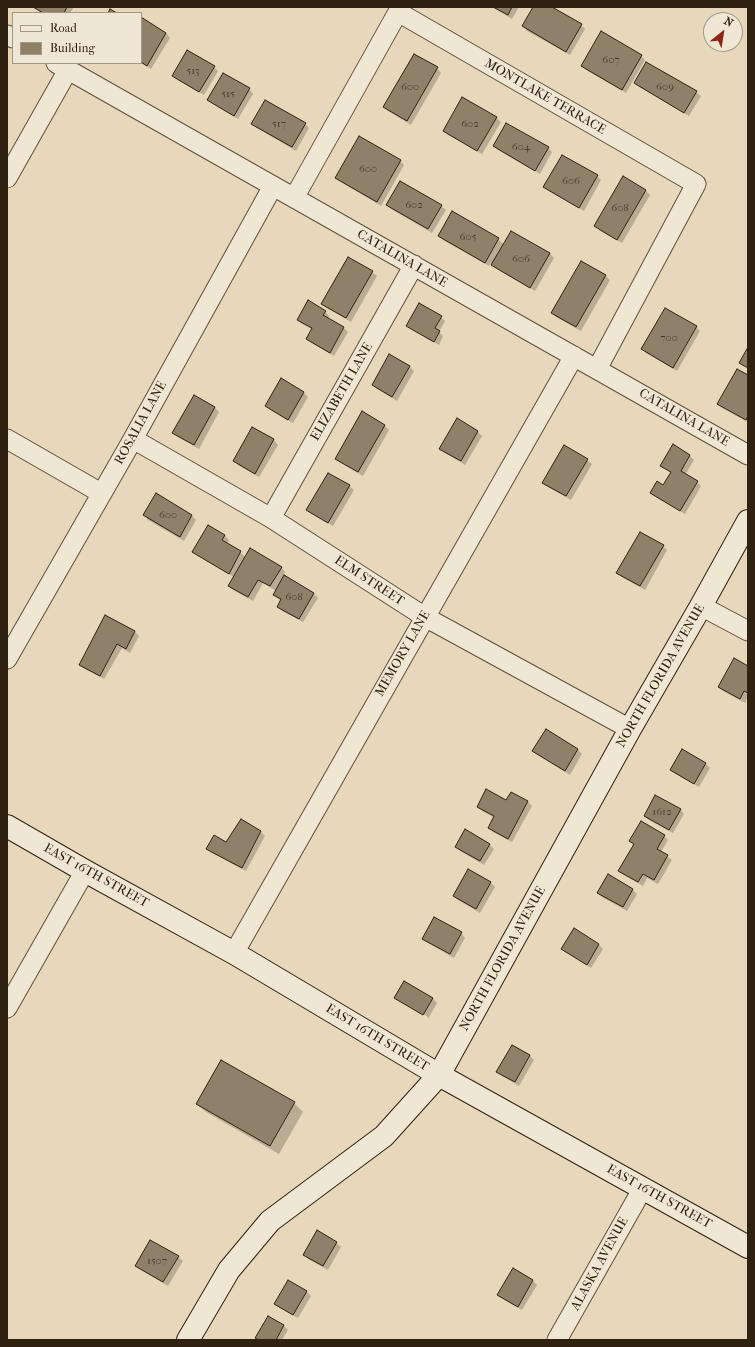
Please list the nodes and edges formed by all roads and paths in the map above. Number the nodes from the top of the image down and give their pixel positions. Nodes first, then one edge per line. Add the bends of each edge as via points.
1 (62, 66) edge
2 (7, 178) edge
3 (273, 186) junction
4 (294, 198) junction
5 (414, 265) junction
6 (574, 356) junction
7 (597, 369) junction
8 (7, 439) edge
9 (133, 439) junction
10 (748, 454) edge
11 (101, 493) junction
12 (271, 518) junction
13 (748, 521) edge
14 (701, 606) junction
15 (425, 617) junction
16 (748, 631) edge
17 (7, 659) edge
18 (630, 729) junction
19 (7, 826) edge
20 (85, 871) junction
21 (234, 953) junction
22 (7, 1008) edge
23 (439, 1074) junction
24 (643, 1188) junction
25 (748, 1247) edge
26 (188, 1340) edge
27 (557, 1340) edge

1 - 2 street
1 - 3 street, CATALINA LANE
3 - 4 street, CATALINA LANE
3 - 9 street, ROSALIA LANE
4 - 5 street, CATALINA LANE
4 - 7 street, MONTLAKE TERRACE via 398,12 696,184
5 - 6 street, CATALINA LANE
5 - 12 street, ELIZABETH LANE
6 - 7 street, CATALINA LANE
6 - 15 street, MEMORY LANE
7 - 10 street, CATALINA LANE
8 - 11 street
9 - 11 street, ROSALIA LANE
9 - 12 street, ELM STREET
11 - 17 street, ROSALIA LANE
12 - 15 street, ELM STREET
13 - 14 main road, NORTH FLORIDA AVENUE
14 - 16 street
14 - 18 main road, NORTH FLORIDA AVENUE
15 - 18 street, ELM STREET
15 - 21 street, MEMORY LANE
18 - 23 main road, NORTH FLORIDA AVENUE
19 - 20 main road, EAST 16TH STREET
20 - 21 main road, EAST 16TH STREET
20 - 22 street
21 - 23 main road, EAST 16TH STREET
23 - 24 main road, EAST 16TH STREET
23 - 26 main road, NORTH FLORIDA AVENUE via 384,1136 270,1221 229,1270
24 - 25 main road, EAST 16TH STREET
24 - 27 street, ALASKA AVENUE

